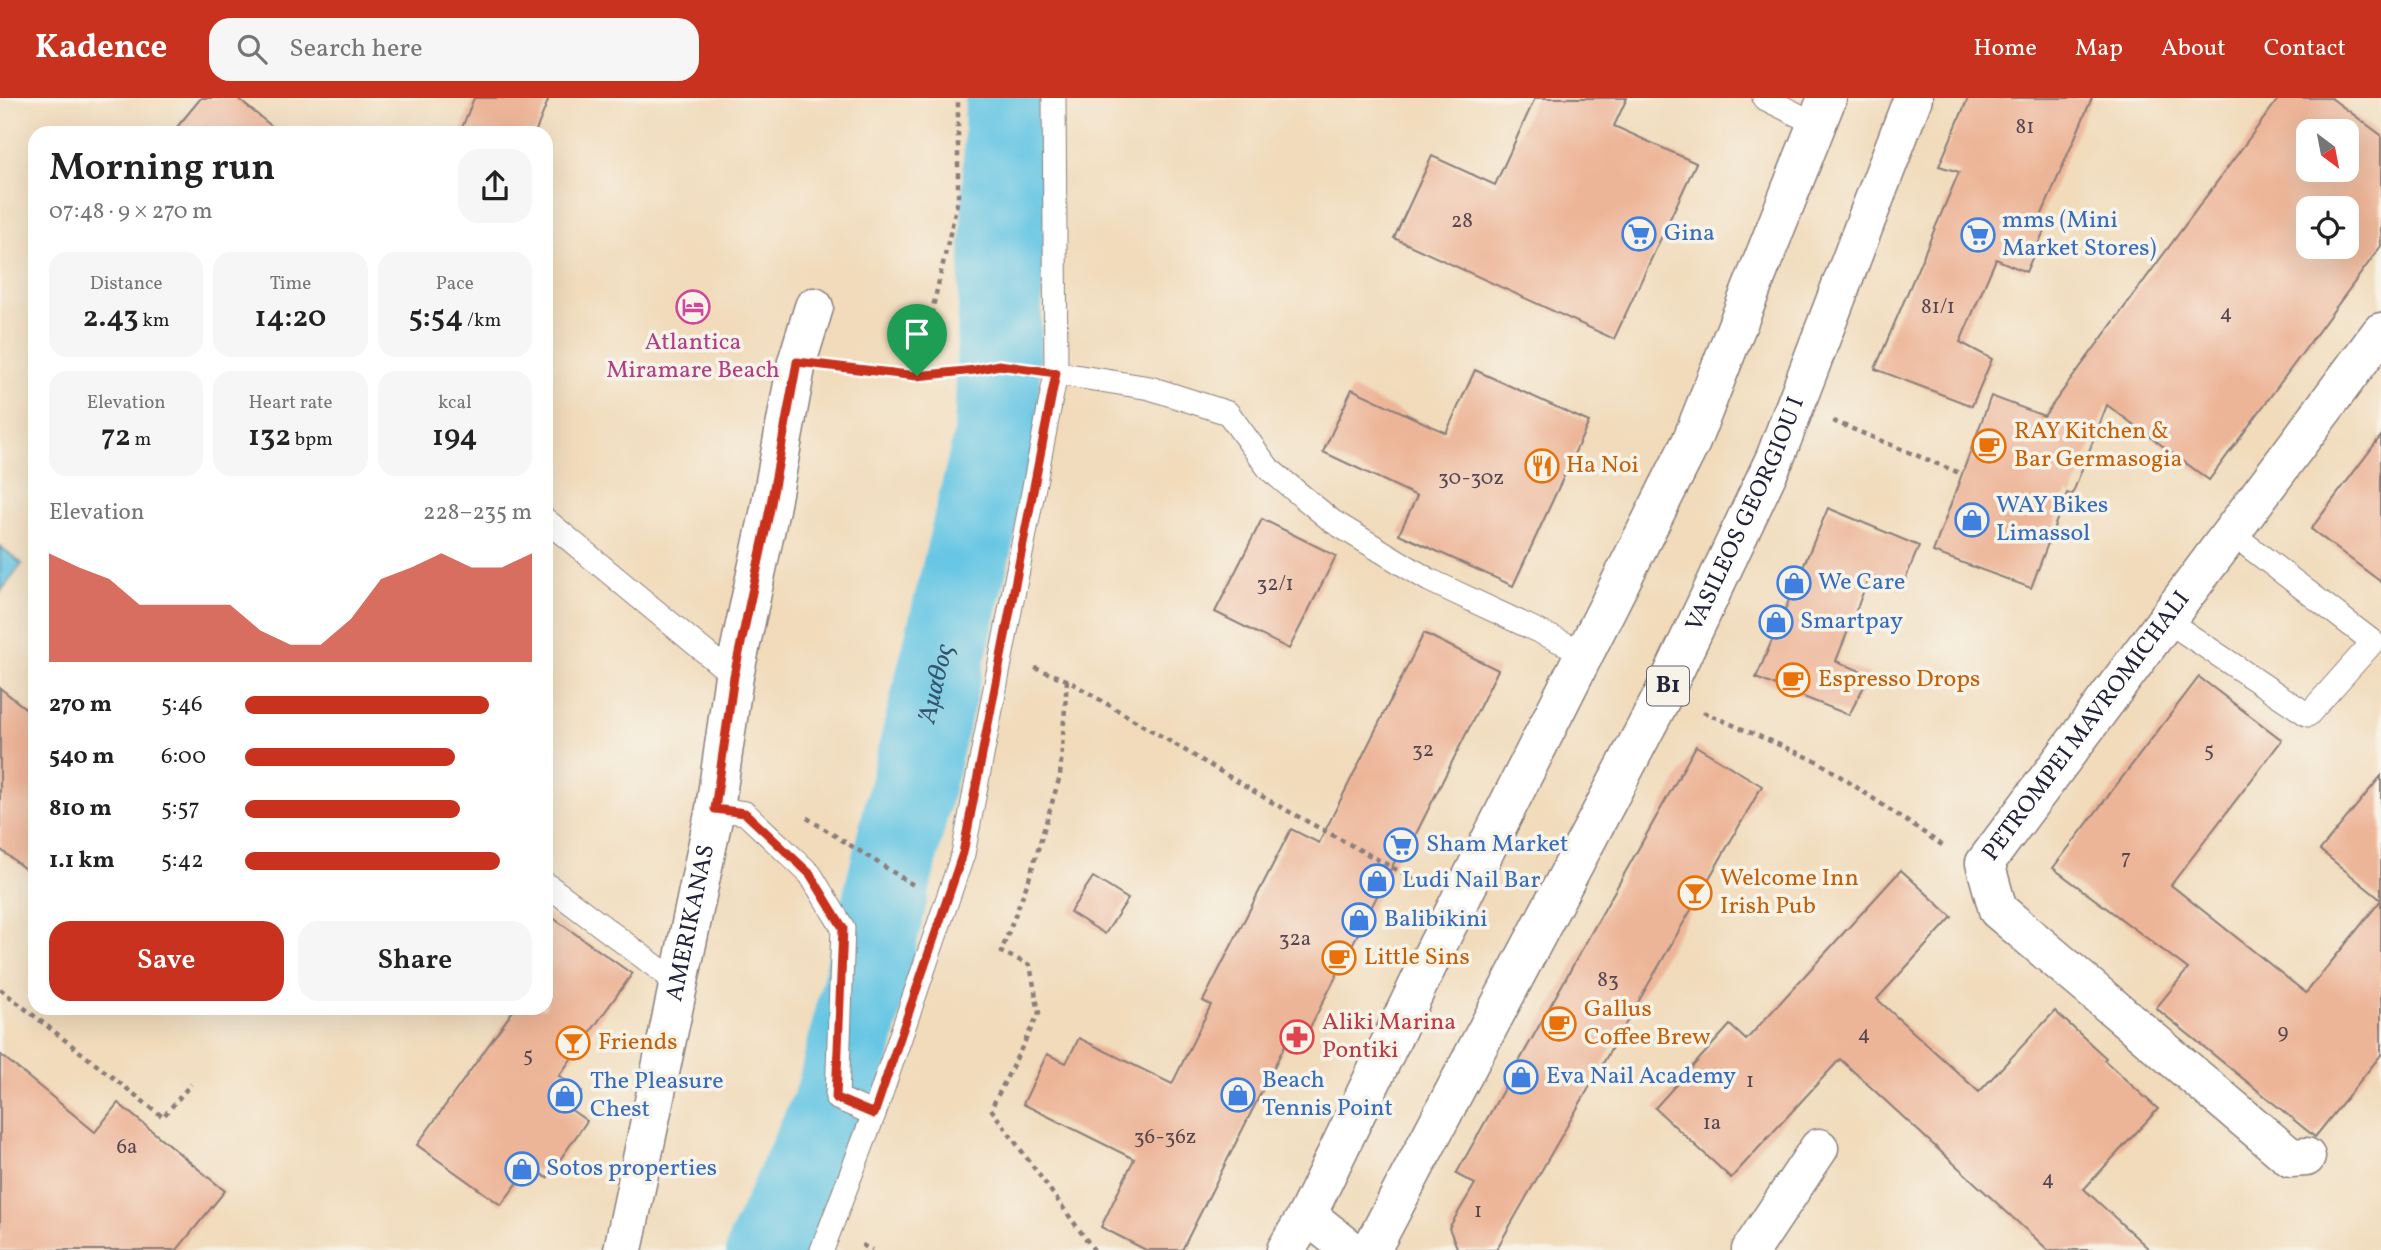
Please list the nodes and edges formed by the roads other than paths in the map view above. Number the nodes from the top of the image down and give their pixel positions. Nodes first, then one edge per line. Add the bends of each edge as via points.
1 (1054, 98) edge
2 (1764, 98) edge
3 (1913, 98) edge
4 (1822, 111) edge
5 (814, 307) dead end
6 (2381, 332) edge
7 (1056, 373) junction
8 (553, 526) edge
9 (2230, 532) junction
10 (2166, 620) junction
11 (2378, 641) edge
12 (1585, 653) junction
13 (734, 676) junction
14 (715, 809) junction
15 (553, 889) edge
16 (679, 984) junction
17 (874, 1114) junction
18 (1819, 1147) dead end
19 (2306, 1157) dead end
20 (1307, 1215) junction
21 (624, 1250) edge
22 (822, 1250) edge
23 (1286, 1250) edge
24 (1351, 1250) edge
25 (1371, 1250) edge
26 (1751, 1250) edge

1 - 7 lane
2 - 4 lane
3 - 25 main road, VASILEOS GEORGIOU I / B1 via 1775,458 1663,695
4 - 12 main road via 1690,442
5 - 13 main road, AMERIKANAS via 797,362
6 - 9 main road, PETROMPEI MAVROMICHALI
7 - 12 lane via 1150,388 1228,413 1269,469 1332,520 1429,580
7 - 17 lane via 963,853
8 - 13 lane
9 - 10 main road, PETROMPEI MAVROMICHALI
9 - 11 lane
10 - 11 lane via 2308,715
10 - 19 main road, PETROMPEI MAVROMICHALI via 1985,863 1998,910 2291,1158
12 - 20 main road
13 - 14 main road, AMERIKANAS
14 - 16 main road, AMERIKANAS
14 - 17 lane via 745,813 810,874 843,928 836,1098
15 - 16 lane
16 - 21 main road, AMERIKANAS
17 - 22 lane
18 - 26 main road
20 - 23 main road
20 - 24 main road

